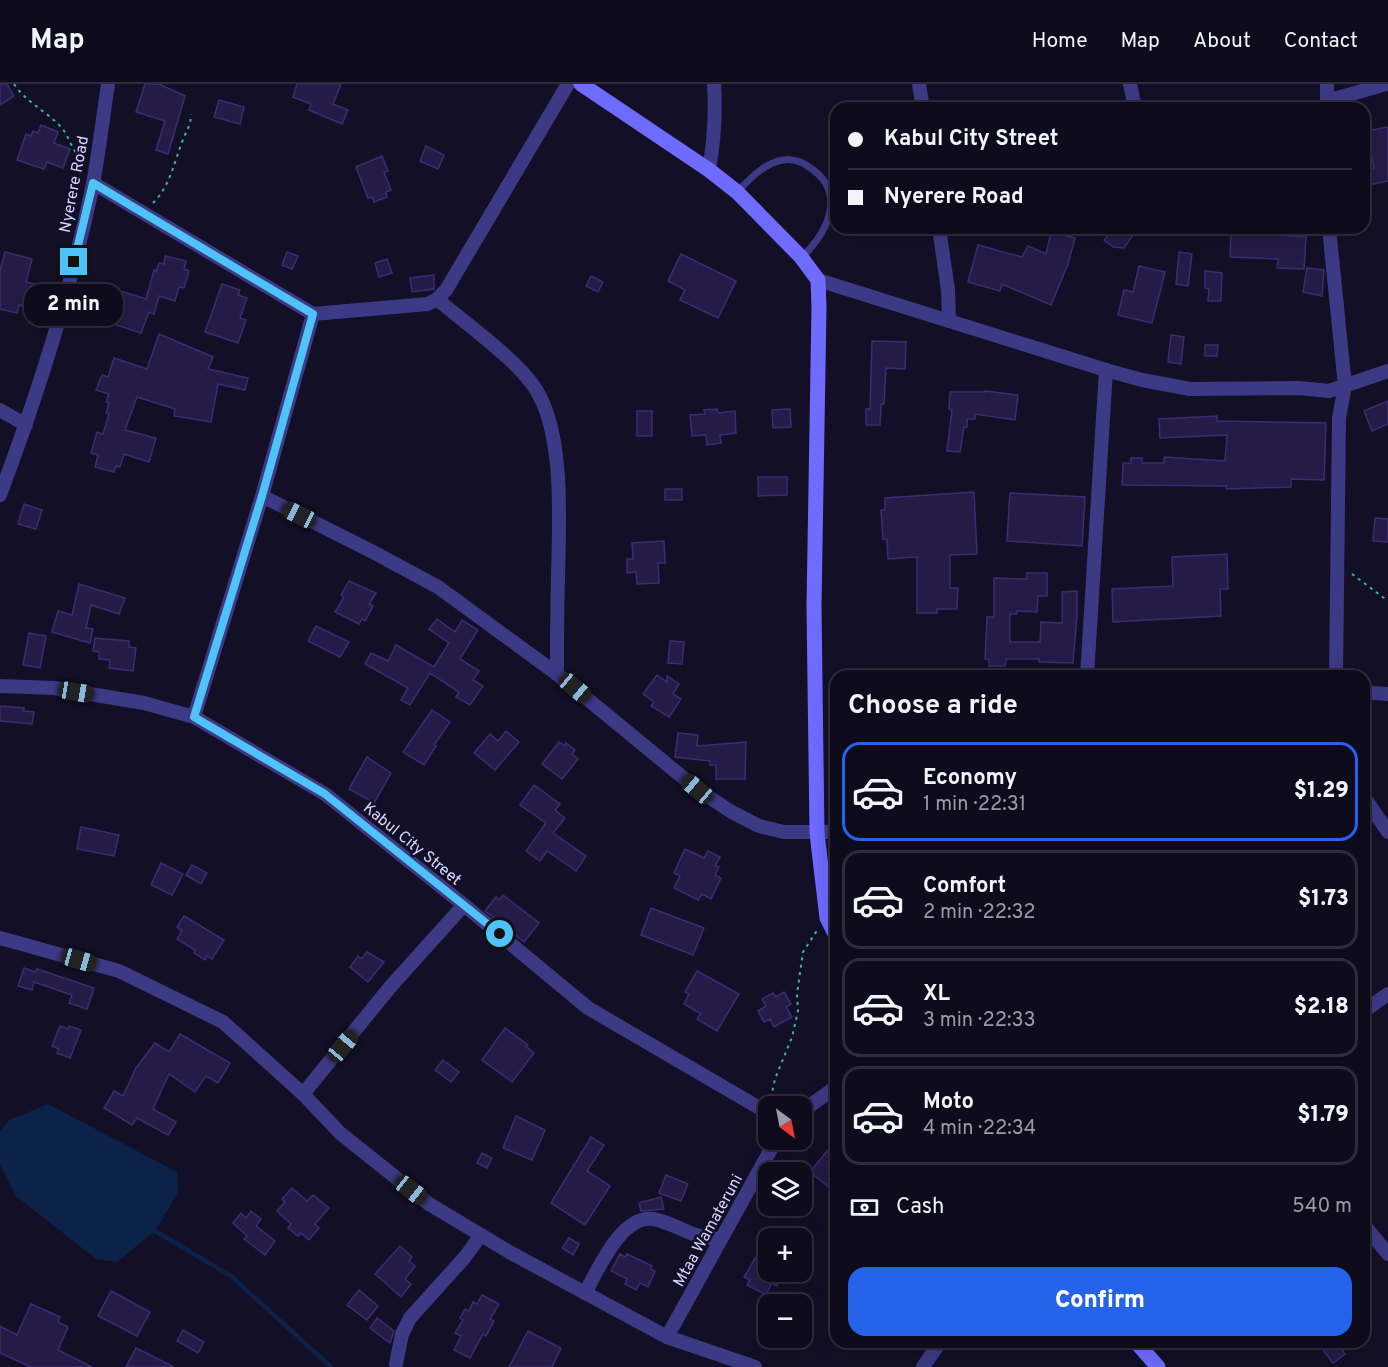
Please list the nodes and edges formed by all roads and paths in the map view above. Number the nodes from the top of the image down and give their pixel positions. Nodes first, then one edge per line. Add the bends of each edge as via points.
1 (14, 84) edge
2 (108, 84) edge
3 (568, 84) edge
4 (581, 84) edge
5 (714, 84) edge
6 (919, 84) edge
7 (1130, 84) edge
8 (1327, 84) edge
9 (1386, 84) edge
10 (921, 102) edge
11 (1134, 102) edge
12 (1327, 102) edge
13 (1333, 102) edge
14 (191, 114) dead end
15 (96, 166) junction
16 (708, 170) junction
17 (93, 183) junction
18 (737, 192) junction
19 (830, 193) edge
20 (830, 212) edge
21 (142, 213) junction
22 (940, 234) edge
23 (1330, 234) edge
24 (801, 258) junction
25 (818, 280) junction
26 (437, 299) junction
27 (313, 314) junction
28 (949, 321) junction
29 (1106, 370) junction
30 (1388, 371) edge
31 (1345, 386) junction
32 (0, 410) edge
33 (26, 425) junction
34 (0, 495) edge
35 (262, 496) junction
36 (1337, 562) junction
37 (1388, 601) edge
38 (1087, 670) edge
39 (1336, 670) edge
40 (557, 674) junction
41 (0, 686) edge
42 (1370, 692) edge
43 (1388, 694) edge
44 (194, 717) junction
45 (1370, 806) edge
46 (830, 832) edge
47 (1388, 832) edge
48 (816, 833) junction
49 (464, 905) junction
50 (827, 918) junction
51 (830, 924) edge
52 (0, 938) edge
53 (1388, 994) edge
54 (1370, 1007) edge
55 (830, 1091) edge
56 (303, 1094) junction
57 (772, 1096) edge
58 (812, 1104) edge
59 (758, 1107) edge
60 (770, 1150) edge
61 (1370, 1232) edge
62 (481, 1235) junction
63 (720, 1240) junction
64 (1388, 1254) edge
65 (585, 1293) junction
66 (667, 1337) junction
67 (936, 1348) edge
68 (1141, 1348) edge
69 (396, 1364) dead end
70 (755, 1367) edge
71 (923, 1367) edge
72 (1158, 1367) edge

1 - 15 path via 60,126 79,156
2 - 15 street, Nyerere Road
3 - 26 street via 446,290
4 - 16 street
5 - 16 street via 713,147
6 - 10 street
7 - 11 street
8 - 12 street
9 - 13 street
14 - 21 path via 189,130 167,184
15 - 17 street, Nyerere Road
16 - 18 street
17 - 21 street
17 - 33 street, Nyerere Road via 64,302
18 - 19 lane via 767,166 785,159 804,163 818,172
18 - 24 street
20 - 24 lane via 814,245
21 - 27 street
22 - 28 street
23 - 31 street
24 - 25 street
25 - 28 street
25 - 48 street
26 - 27 street via 428,304
26 - 40 street via 515,365 538,393 550,420 557,473
27 - 35 street
28 - 29 street
29 - 31 street via 1190,389 1329,391
29 - 38 street
30 - 31 street
31 - 36 street via 1339,418
32 - 33 street
33 - 34 street, Nyerere Road
35 - 40 street via 438,587
35 - 44 street
36 - 37 path
36 - 39 street
40 - 48 street via 730,812 759,826
41 - 44 street, Kabul City Street via 54,688 144,703
42 - 43 street
44 - 49 street, Kabul City Street via 325,794
45 - 47 street
46 - 48 street
48 - 50 street
49 - 56 street via 391,986
49 - 59 street, Kabul City Street via 588,1008
50 - 51 street
50 - 57 path via 803,952 798,1011
52 - 56 street via 119,971 223,1022
53 - 54 street
55 - 58 street
56 - 62 street via 340,1133 411,1190
60 - 63 street, Mtaa Wamateruni
61 - 64 street
62 - 65 street
62 - 69 street via 410,1318
63 - 65 street via 655,1219 631,1225 616,1239
63 - 66 street, Mtaa Wamateruni
65 - 66 street
66 - 70 street
67 - 71 street
68 - 72 street

